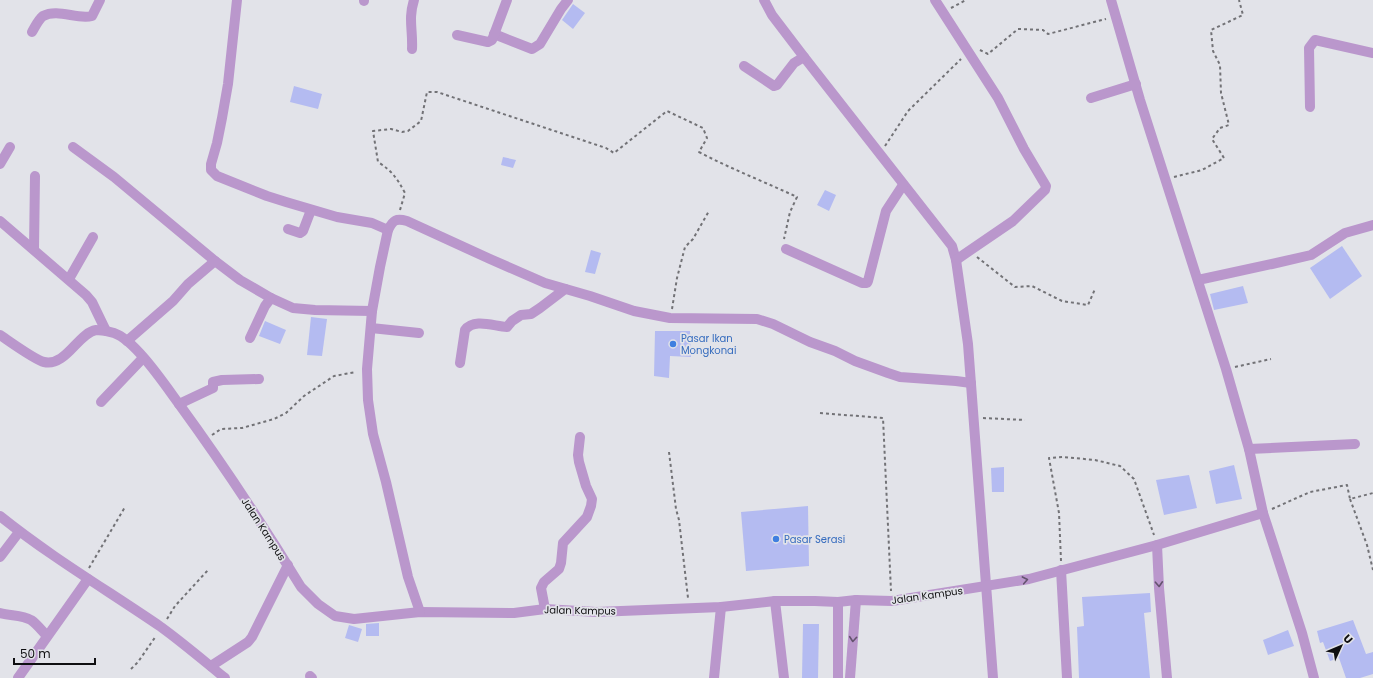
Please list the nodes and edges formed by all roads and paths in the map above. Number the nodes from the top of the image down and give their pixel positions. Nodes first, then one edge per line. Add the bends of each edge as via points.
1 (100, 0) edge
2 (237, 0) edge
3 (414, 0) edge
4 (507, 0) edge
5 (568, 0) edge
6 (764, 0) edge
7 (935, 0) edge
8 (966, 0) edge
9 (1111, 0) edge
10 (1240, 0) edge
11 (943, 12) junction
12 (1116, 16) junction
13 (32, 32) dead end
14 (494, 34) junction
15 (457, 35) dead end
16 (412, 49) dead end
17 (968, 51) junction
18 (1373, 53) edge
19 (804, 57) junction
20 (744, 66) dead end
21 (1136, 84) junction
22 (1091, 98) dead end
23 (1310, 107) dead end
24 (10, 147) dead end
25 (73, 147) dead end
26 (880, 153) junction
27 (0, 164) edge
28 (35, 176) dead end
29 (1166, 180) junction
30 (903, 185) junction
31 (311, 210) junction
32 (709, 211) dead end
33 (398, 218) junction
34 (0, 221) edge
35 (1373, 225) edge
36 (288, 229) dead end
37 (388, 230) junction
38 (93, 237) dead end
39 (34, 249) junction
40 (786, 249) joint
41 (969, 251) junction
42 (956, 260) junction
43 (215, 261) junction
44 (69, 279) junction
45 (1198, 280) junction
46 (565, 289) junction
47 (1095, 289) dead end
48 (271, 298) junction
49 (372, 311) junction
50 (670, 318) junction
51 (371, 328) junction
52 (106, 331) junction
53 (419, 333) dead end
54 (0, 335) edge
55 (250, 338) dead end
56 (127, 342) junction
57 (143, 358) junction
58 (1271, 359) dead end
59 (460, 363) dead end
60 (1225, 367) junction
61 (367, 369) junction
62 (259, 379) dead end
63 (971, 383) junction
64 (101, 402) dead end
65 (179, 404) junction
66 (820, 413) dead end
67 (974, 418) junction
68 (1026, 420) dead end
69 (580, 436) dead end
70 (205, 440) junction
71 (1355, 444) dead end
72 (1249, 449) junction
73 (669, 452) dead end
74 (1373, 493) edge
75 (1350, 499) junction
76 (125, 507) dead end
77 (1263, 513) junction
78 (0, 516) edge
79 (19, 532) junction
80 (1158, 545) junction
81 (0, 556) edge
82 (288, 565) junction
83 (1061, 570) junction
84 (1373, 570) edge
85 (86, 578) junction
86 (987, 586) junction
87 (856, 600) junction
88 (775, 601) junction
89 (892, 601) junction
90 (838, 602) junction
91 (721, 607) junction
92 (545, 608) junction
93 (689, 608) junction
94 (420, 612) junction
95 (0, 613) edge
96 (47, 636) junction
97 (211, 666) junction
98 (18, 678) edge
99 (225, 678) edge
100 (714, 678) edge
101 (784, 678) edge
102 (838, 678) edge
103 (850, 678) edge
104 (993, 678) edge
105 (1067, 678) edge
106 (1167, 678) edge
107 (1314, 678) edge

1 - 13 street via 92,16 86,18 47,15 42,17
2 - 31 street via 228,84 211,170 217,176
3 - 16 street via 410,21
4 - 14 street
5 - 14 street via 540,44 532,49
6 - 19 street via 772,15
7 - 11 street
8 - 11 path
9 - 12 street
10 - 29 path via 1243,15 1211,30 1213,51 1220,65 1221,93 1229,125 1220,128 1212,139 1224,158 1202,170
11 - 17 street
12 - 17 path via 1048,34 1044,30 1018,29 988,54 979,50
12 - 21 street
14 - 15 street via 488,42
17 - 26 path via 908,111
17 - 41 street via 998,98 1046,186 1013,221
18 - 23 street via 1315,40 1309,48
19 - 20 street via 794,63 774,86
19 - 26 street
21 - 22 street
21 - 29 street
24 - 27 street
25 - 43 street via 114,177
26 - 30 street
28 - 39 street
29 - 45 street
30 - 40 street via 886,211 867,283
30 - 42 street via 952,246
31 - 36 street via 303,231 300,233
31 - 37 street via 372,223
32 - 50 path via 693,239 685,247
33 - 37 street via 392,221
33 - 40 path via 405,193 396,177 378,162 373,131 408,131 421,121 427,92 437,92 606,148 614,153 667,111 703,128 707,138 699,152 797,197 790,212 783,243
33 - 46 street via 545,283
34 - 39 street
35 - 45 street via 1345,233 1311,255
37 - 49 street
38 - 44 street
39 - 44 street
41 - 42 street
41 - 47 path via 1015,287 1032,286 1062,301 1088,305
42 - 63 street
43 - 48 street via 240,280
43 - 56 street
44 - 52 street via 92,302
45 - 60 street
46 - 50 street via 634,311
46 - 59 street via 530,314 521,315 507,327 479,323 468,326 465,330
48 - 49 street via 293,308
48 - 55 street
49 - 51 street
50 - 63 street via 757,318 855,361 900,377
51 - 53 street
51 - 61 street
52 - 54 street via 95,330 55,362 43,362
52 - 56 street, Jalan Kampus
56 - 57 street, Jalan Kampus
57 - 64 street
57 - 65 street, Jalan Kampus
58 - 60 path
60 - 72 street
61 - 70 path via 334,376 304,396 286,413 274,419 242,428 221,429
61 - 94 street via 373,434 408,577
62 - 65 street via 213,382 213,388
63 - 67 street
65 - 70 street, Jalan Kampus
66 - 89 path via 883,418
67 - 68 path
67 - 86 street
69 - 92 street via 578,456 592,499 591,506 588,516 563,543 559,569 541,588
70 - 82 street, Jalan Kampus
71 - 72 street
72 - 77 street
73 - 93 path
74 - 75 path
75 - 77 path via 1347,485 1310,492
75 - 84 path
76 - 85 path
77 - 80 street, Jalan Kampus
77 - 107 street
78 - 79 street
79 - 81 street
79 - 85 street
80 - 83 street, Jalan Kampus
80 - 83 path via 1134,479 1120,466 1095,460 1049,458 1059,513
80 -> 106 street
82 - 94 street, Jalan Kampus via 301,588 335,616 354,619
82 - 97 street via 252,638
86 -> 83 street, Jalan Kampus via 1029,579
83 - 105 street
85 - 96 street
85 - 97 street via 162,628
86 - 89 street, Jalan Kampus
86 - 104 street
87 - 89 street, Jalan Kampus
87 - 90 street, Jalan Kampus
87 -> 103 street
88 - 90 street, Jalan Kampus
88 - 91 street, Jalan Kampus
88 - 101 street
90 - 102 street
91 - 93 street, Jalan Kampus
91 - 100 street
92 - 93 street, Jalan Kampus via 596,612
92 - 94 street, Jalan Kampus via 514,613
95 - 96 street via 31,620
96 - 98 street
97 - 99 street

